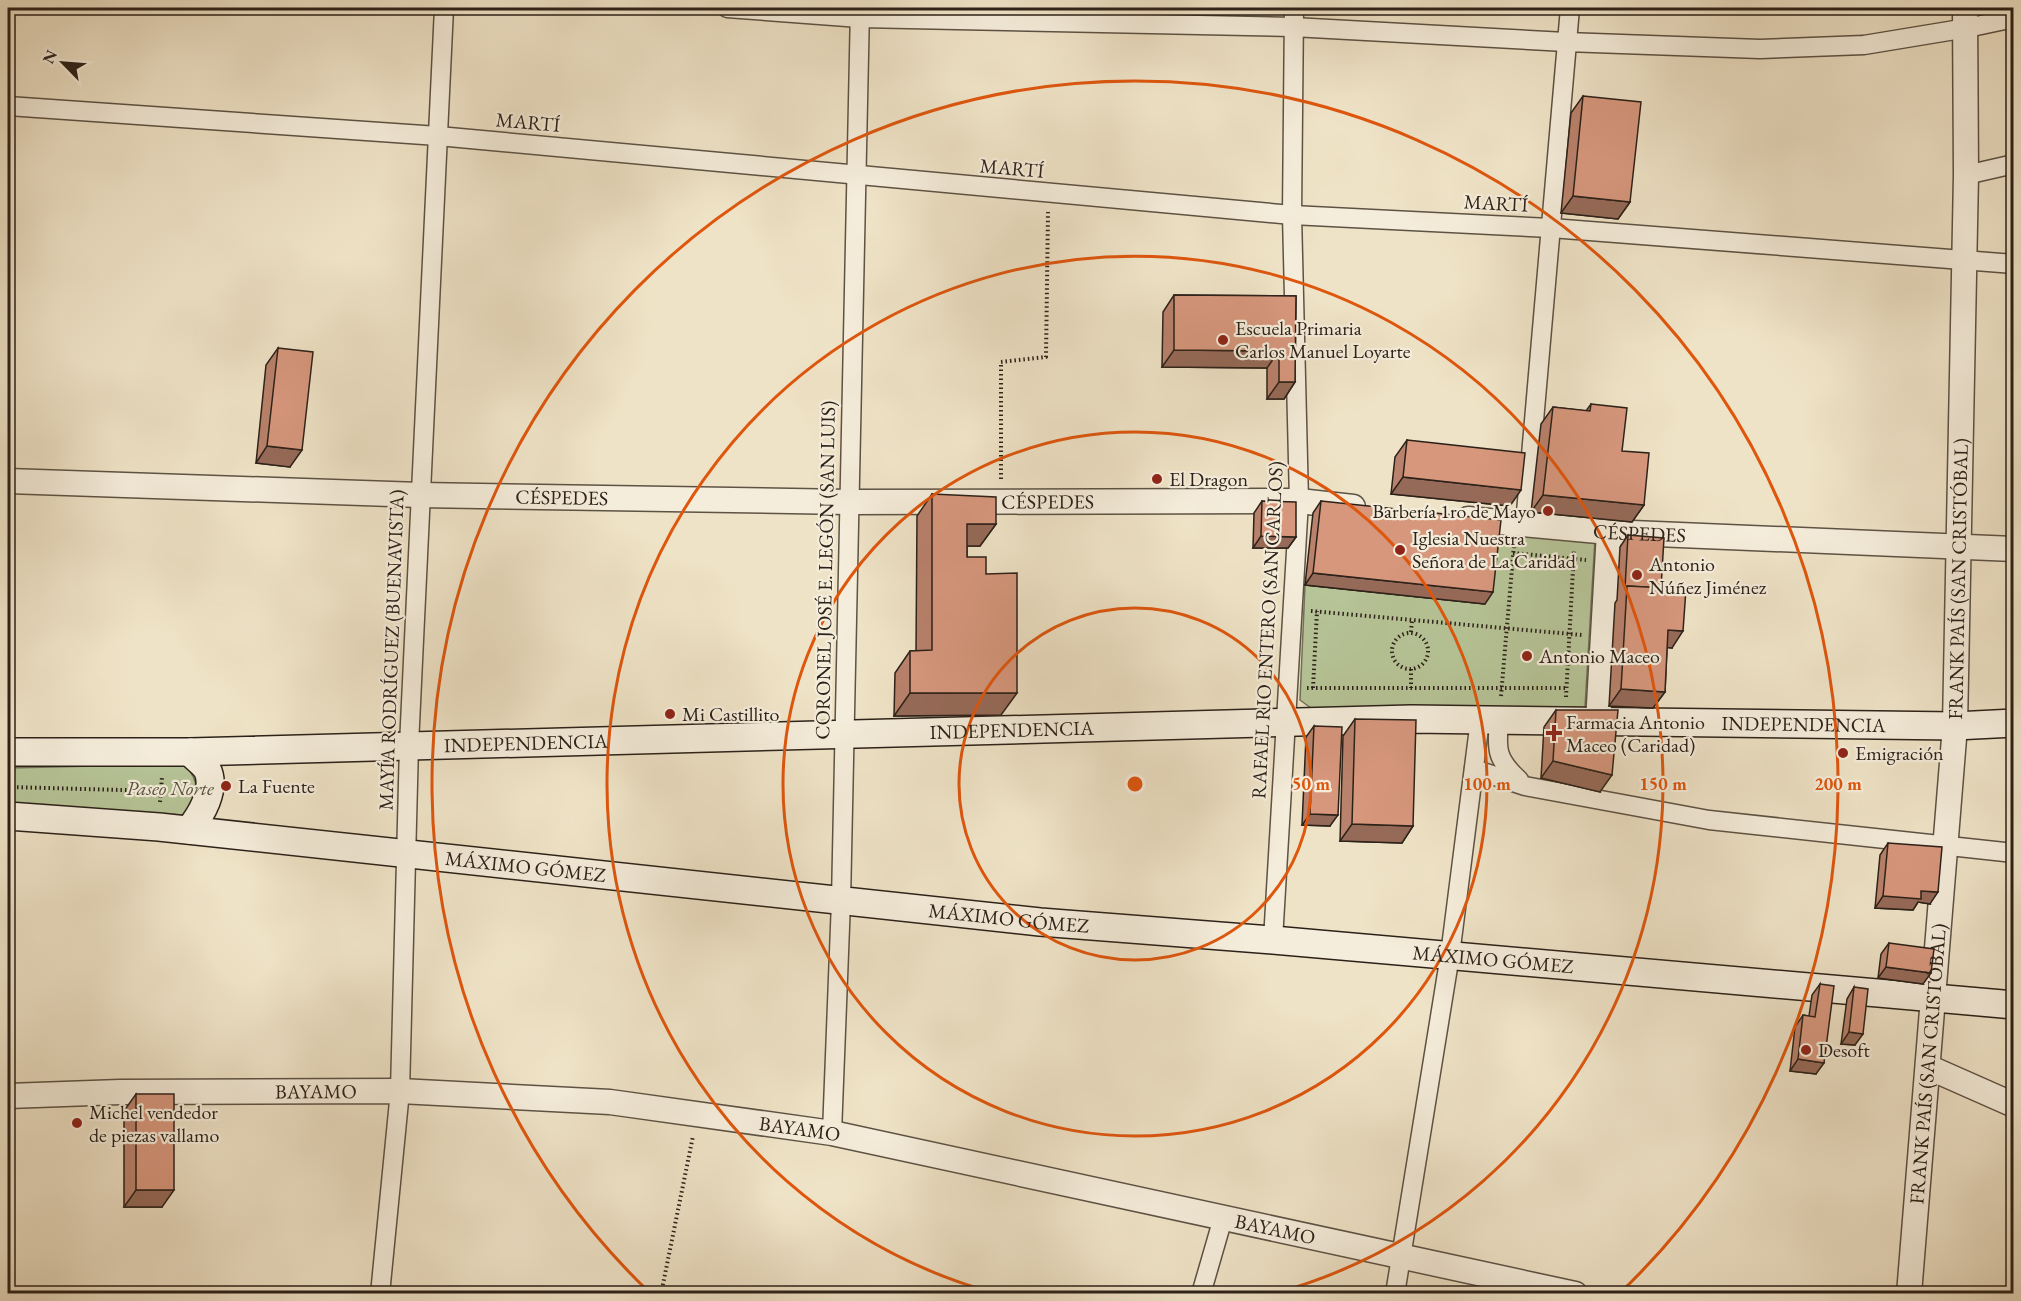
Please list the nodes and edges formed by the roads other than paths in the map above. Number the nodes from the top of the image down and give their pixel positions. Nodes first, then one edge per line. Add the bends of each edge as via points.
1 (444, 8) edge
2 (727, 8) edge
3 (1294, 8) edge
4 (1570, 8) edge
5 (860, 13) edge
6 (1966, 18) edge
7 (2013, 18) edge
8 (1293, 27) junction
9 (1566, 42) junction
10 (8, 106) edge
11 (438, 136) junction
12 (2013, 164) edge
13 (856, 176) junction
14 (1966, 176) junction
15 (1292, 215) junction
16 (1551, 228) junction
17 (1963, 260) junction
18 (2013, 264) edge
19 (8, 481) edge
20 (420, 495) junction
21 (1299, 501) junction
22 (849, 502) junction
23 (1379, 509) edge
24 (1447, 516) edge
25 (1520, 524) junction
26 (1609, 532) junction
27 (1958, 548) junction
28 (2013, 549) edge
29 (1490, 720) junction
30 (1288, 721) junction
31 (1598, 722) junction
32 (2013, 723) edge
33 (1955, 726) junction
34 (844, 733) junction
35 (409, 745) junction
36 (177, 751) junction
37 (8, 752) edge
38 (1474, 769) junction
39 (1525, 786) junction
40 (8, 816) edge
41 (189, 830) junction
42 (1946, 846) junction
43 (2013, 853) edge
44 (406, 854) junction
45 (841, 901) junction
46 (1273, 940) junction
47 (1450, 955) junction
48 (1933, 997) junction
49 (2013, 1005) edge
50 (1928, 1067) junction
51 (400, 1091) junction
52 (8, 1096) edge
53 (2013, 1105) edge
54 (832, 1133) junction
55 (1223, 1218) junction
56 (1400, 1256) junction
57 (380, 1293) edge
58 (1201, 1293) edge
59 (1395, 1293) edge
60 (1575, 1293) edge
61 (1909, 1293) edge

1 - 11 street, MAYÍA RODRÍGUEZ (BUENAVISTA)
2 - 5 street
3 - 8 street, RAFAEL RIO ENTERO (SAN CARLOS)
4 - 9 street
5 - 8 street
5 - 13 street, CORONEL JOSÉ E. LEGÓN (SAN LUIS)
6 - 7 street
6 - 9 street via 1864,45 1760,49
6 - 14 street, FRANK PAÍS (SAN CRISTÓBAL)
8 - 9 street
8 - 15 street, RAFAEL RIO ENTERO (SAN CARLOS)
9 - 16 street
10 - 11 street, MARTÍ
11 - 13 street, MARTÍ
11 - 20 street, MAYÍA RODRÍGUEZ (BUENAVISTA)
12 - 14 street
13 - 15 street, MARTÍ
13 - 22 street, CORONEL JOSÉ E. LEGÓN (SAN LUIS)
14 - 17 street, FRANK PAÍS (SAN CRISTÓBAL)
15 - 16 street, MARTÍ
15 - 21 street, RAFAEL RIO ENTERO (SAN CARLOS)
16 - 17 street, MARTÍ
16 - 25 street
17 - 18 street, MARTÍ
17 - 27 street, FRANK PAÍS (SAN CRISTÓBAL)
19 - 20 street, CÉSPEDES
20 - 22 street, CÉSPEDES
20 - 35 street, MAYÍA RODRÍGUEZ (BUENAVISTA)
21 - 22 street, CÉSPEDES
21 - 23 street, CÉSPEDES
21 - 30 street, RAFAEL RIO ENTERO (SAN CARLOS)
22 - 34 street, CORONEL JOSÉ E. LEGÓN (SAN LUIS)
24 - 25 street, CÉSPEDES
25 - 26 street, CÉSPEDES
26 - 27 street, CÉSPEDES
26 - 31 street
27 - 28 street, CÉSPEDES
27 - 33 street, FRANK PAÍS (SAN CRISTÓBAL)
29 - 30 main road, INDEPENDENCIA
29 - 31 main road, INDEPENDENCIA
29 - 38 street
29 - 39 street via 1504,767
30 - 34 main road, INDEPENDENCIA
30 - 46 street, RAFAEL RIO ENTERO (SAN CARLOS)
31 - 33 main road, INDEPENDENCIA
32 - 33 main road, INDEPENDENCIA
33 - 42 street, FRANK PAÍS (SAN CRISTÓBAL)
34 - 35 main road, INDEPENDENCIA
34 - 45 street, CORONEL JOSÉ E. LEGÓN (SAN LUIS)
35 - 36 main road, INDEPENDENCIA
35 - 44 street, MAYÍA RODRÍGUEZ (BUENAVISTA)
36 - 37 main road, INDEPENDENCIA
36 - 41 main road via 207,769 209,784 203,812
38 - 39 street
38 - 47 street
39 - 42 street via 1709,820
40 - 41 main road, MÁXIMO GÓMEZ
41 - 44 main road, MÁXIMO GÓMEZ
42 - 43 street
42 - 48 street, FRANK PAÍS (SAN CRISTÓBAL)
44 - 45 main road, MÁXIMO GÓMEZ
44 - 51 street, MAYÍA RODRÍGUEZ (BUENAVISTA)
45 - 46 main road, MÁXIMO GÓMEZ via 1040,922
45 - 54 street, CORONEL JOSÉ E. LEGÓN (SAN LUIS)
46 - 47 main road, MÁXIMO GÓMEZ
47 - 48 main road, MÁXIMO GÓMEZ
47 - 56 street
48 - 49 main road, MÁXIMO GÓMEZ
48 - 50 street, FRANK PAÍS (SAN CRISTÓBAL)
50 - 53 street
50 - 61 street, FRANK PAÍS (SAN CRISTÓBAL)
51 - 52 street, BAYAMO
51 - 54 street, BAYAMO via 610,1102
51 - 57 street, MAYÍA RODRÍGUEZ (BUENAVISTA)
54 - 55 street, BAYAMO
55 - 56 street, BAYAMO
55 - 58 street
56 - 59 street
56 - 60 street, BAYAMO

